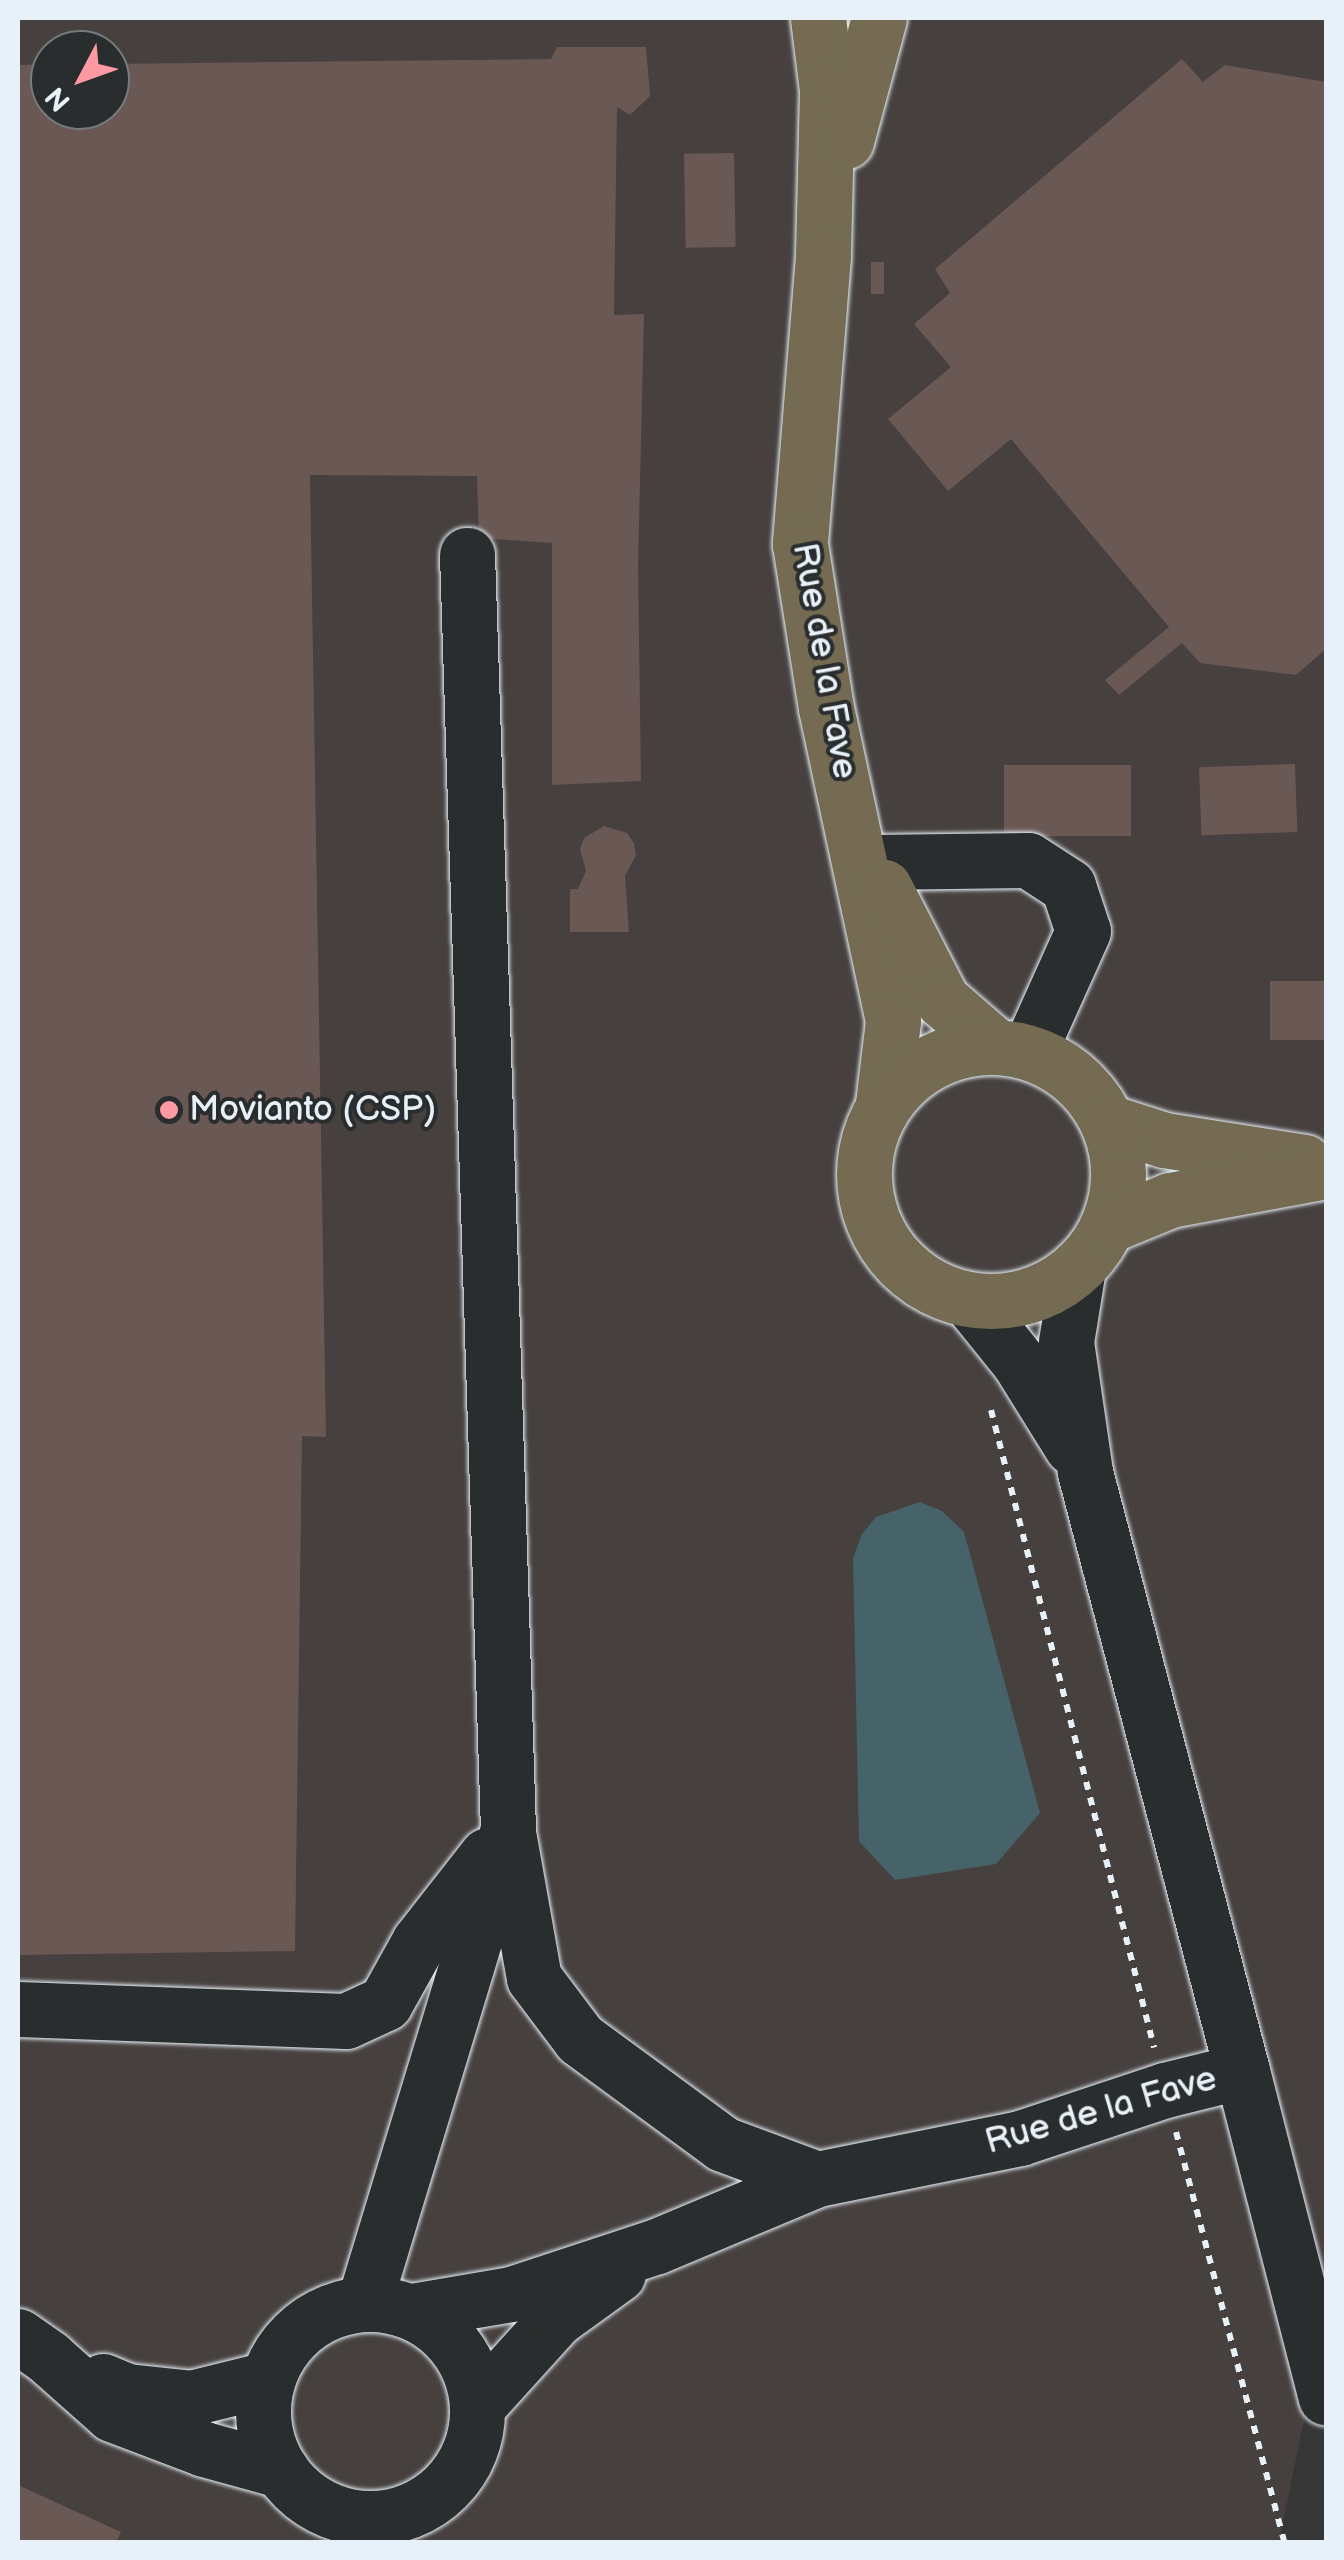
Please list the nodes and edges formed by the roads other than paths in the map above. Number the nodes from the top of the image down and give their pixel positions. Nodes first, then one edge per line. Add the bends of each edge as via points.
1 (818, 18) edge
2 (879, 18) edge
3 (822, 256) junction
4 (467, 555) dead end
5 (863, 844) junction
6 (1012, 1048) junction
7 (883, 1104) junction
8 (1108, 1122) junction
9 (1326, 1168) edge
10 (1093, 1246) junction
11 (969, 1300) junction
12 (1085, 1472) junction
13 (508, 1830) junction
14 (18, 2009) edge
15 (1242, 2071) junction
16 (818, 2179) junction
17 (656, 2246) junction
18 (387, 2307) junction
19 (33, 2347) edge
20 (268, 2379) junction
21 (1326, 2398) edge
22 (478, 2404) junction
23 (281, 2470) junction
24 (327, 2527) edge

1 - 3 main road, Rue de la Fave via 827,90
2 - 3 main road, Rue de la Fave via 855,93
3 - 5 main road, Rue de la Fave via 800,544 826,708
4 - 13 street
5 - 6 main road, Rue de la Fave via 942,1000
5 - 6 street via 1028,860 1068,886 1083,931
5 - 7 main road, Rue de la Fave via 893,1021
6 - 7 main road via 950,1052 912,1072
6 - 8 main road via 1062,1066
7 - 11 main road via 866,1145 863,1189 876,1231 900,1263 931,1287
8 - 9 main road via 1164,1140
8 - 10 main road via 1118,1156 1118,1191
9 - 10 main road via 1170,1200
10 - 11 main road via 1046,1290 1008,1301
10 - 12 street, Rue de la Fave via 1066,1342
11 - 12 street, Rue de la Fave via 1053,1412
12 - 15 street, Rue de la Fave
13 - 14 street via 419,1942 385,2002 346,2021
13 - 16 street via 534,1978 580,2039 723,2144
13 - 18 street
15 - 16 street, Rue de la Fave via 1020,2138
15 - 21 street
16 - 17 street, Rue de la Fave
17 - 18 street, Rue de la Fave via 511,2294
17 - 22 street, Rue de la Fave via 557,2318
18 - 20 street via 314,2319 294,2335
18 - 22 street via 444,2333 468,2366
19 - 20 street via 127,2391 191,2398
19 - 23 street via 112,2414
20 - 23 street via 264,2426
22 - 24 street via 469,2452 438,2494 406,2513
23 - 24 street

